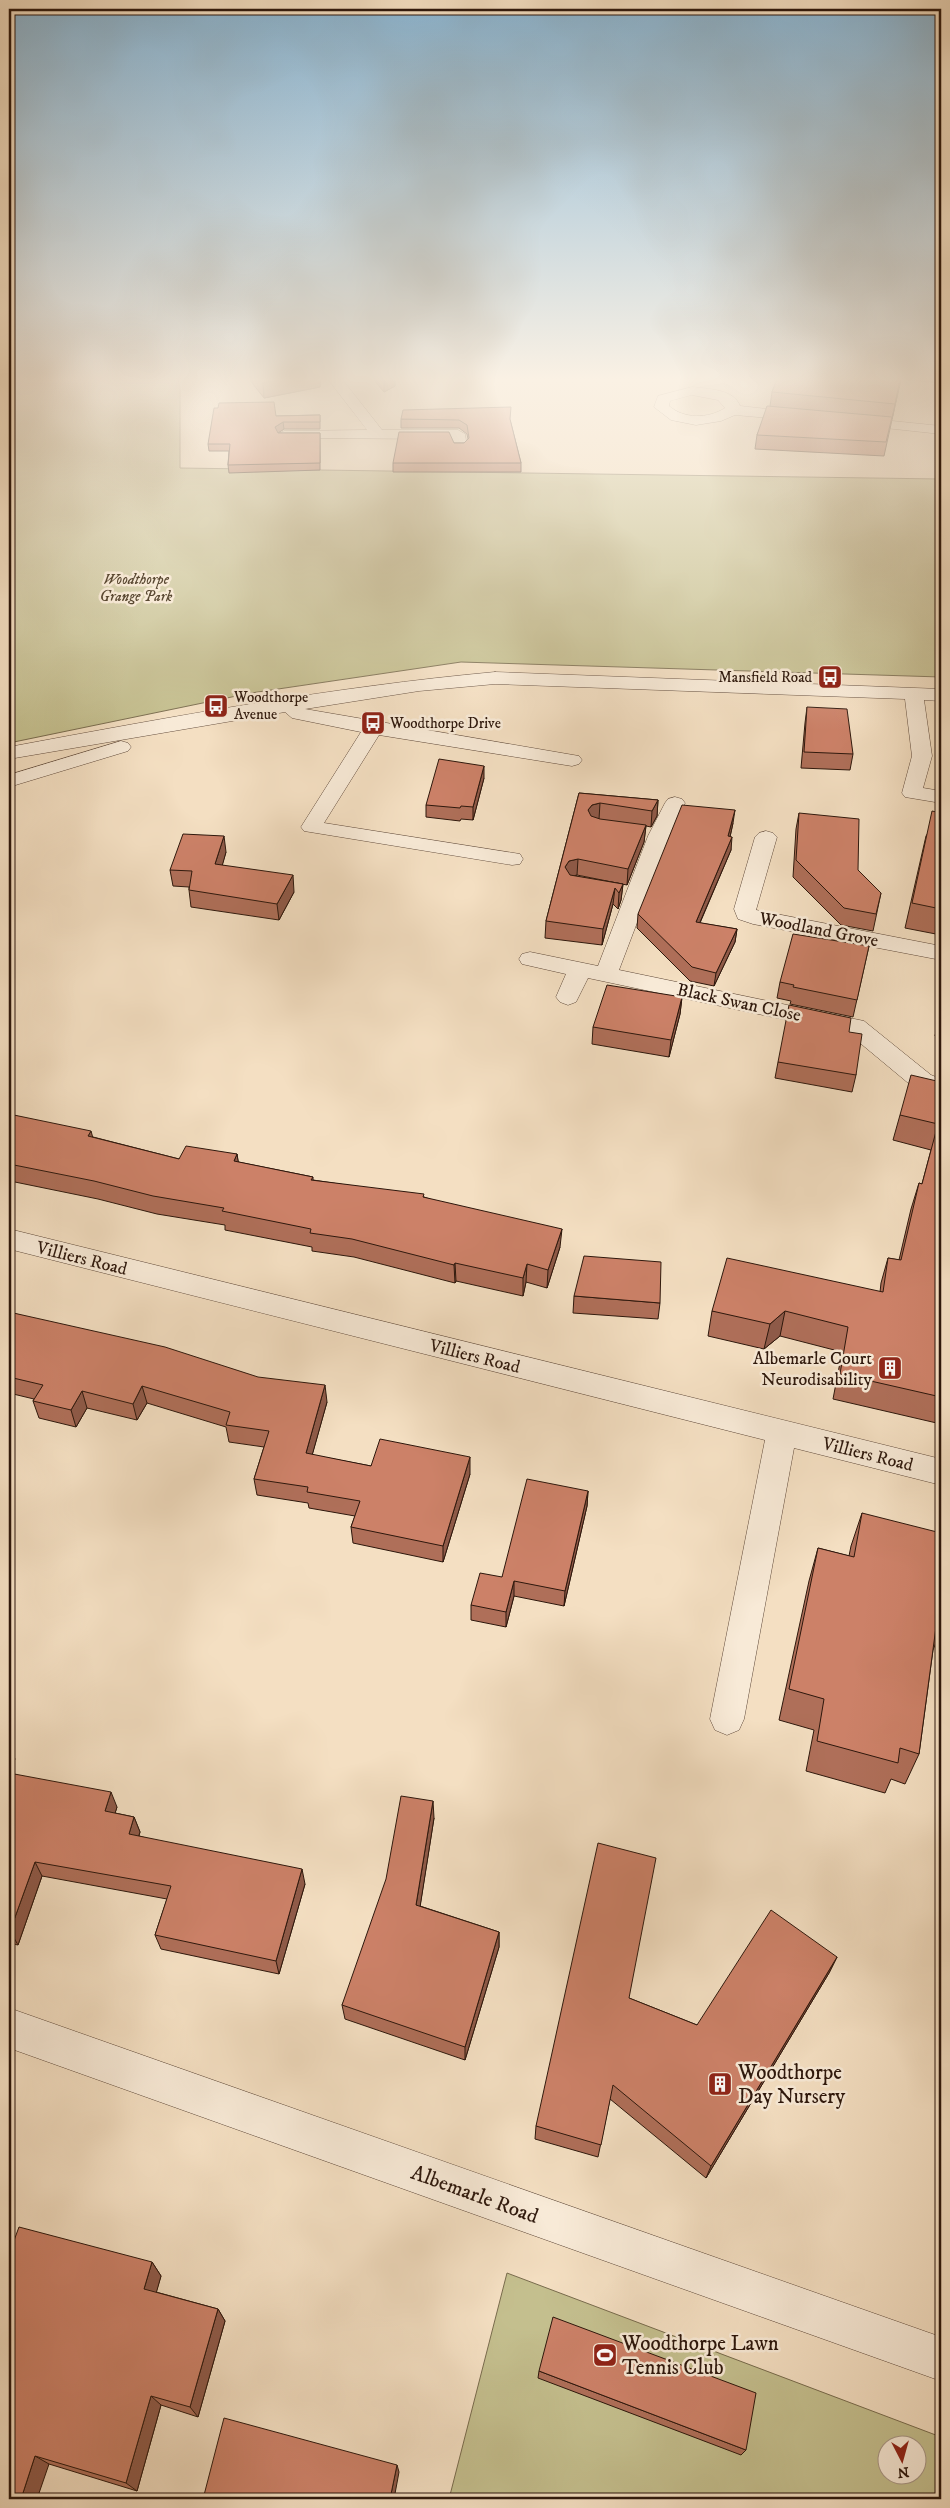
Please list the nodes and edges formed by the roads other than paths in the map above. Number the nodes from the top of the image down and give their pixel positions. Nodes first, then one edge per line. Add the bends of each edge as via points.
1 (914, 694) junction
2 (941, 695) edge
3 (290, 706) junction
4 (373, 728) junction
5 (135, 730) junction
6 (9, 752) edge
7 (572, 760) dead end
8 (9, 781) edge
9 (941, 798) edge
10 (675, 803) dead end
11 (766, 837) dead end
12 (512, 859) dead end
13 (941, 953) edge
14 (530, 959) dead end
15 (580, 969) junction
16 (606, 974) junction
17 (568, 997) dead end
18 (941, 1088) edge
19 (9, 1239) edge
20 (782, 1433) junction
21 (941, 1472) edge
22 (727, 1719) dead end
23 (9, 2028) edge
24 (941, 2360) edge

1 - 2 street
1 - 3 street via 495,678 419,685
1 - 9 street via 922,756 912,793
3 - 4 street via 299,714
3 - 5 street
4 - 7 street
4 - 12 street via 311,827
5 - 6 street
5 - 8 street via 135,740 130,744
10 - 16 street via 651,835 628,894
11 - 13 street, Woodland Grove via 744,909 746,914
14 - 15 street, Black Swan Close
15 - 16 street, Black Swan Close
15 - 17 street
16 - 18 street, Black Swan Close via 856,1027 922,1081
19 - 20 street, Villiers Road
20 - 21 street, Villiers Road
20 - 22 street
23 - 24 street, Albemarle Road

